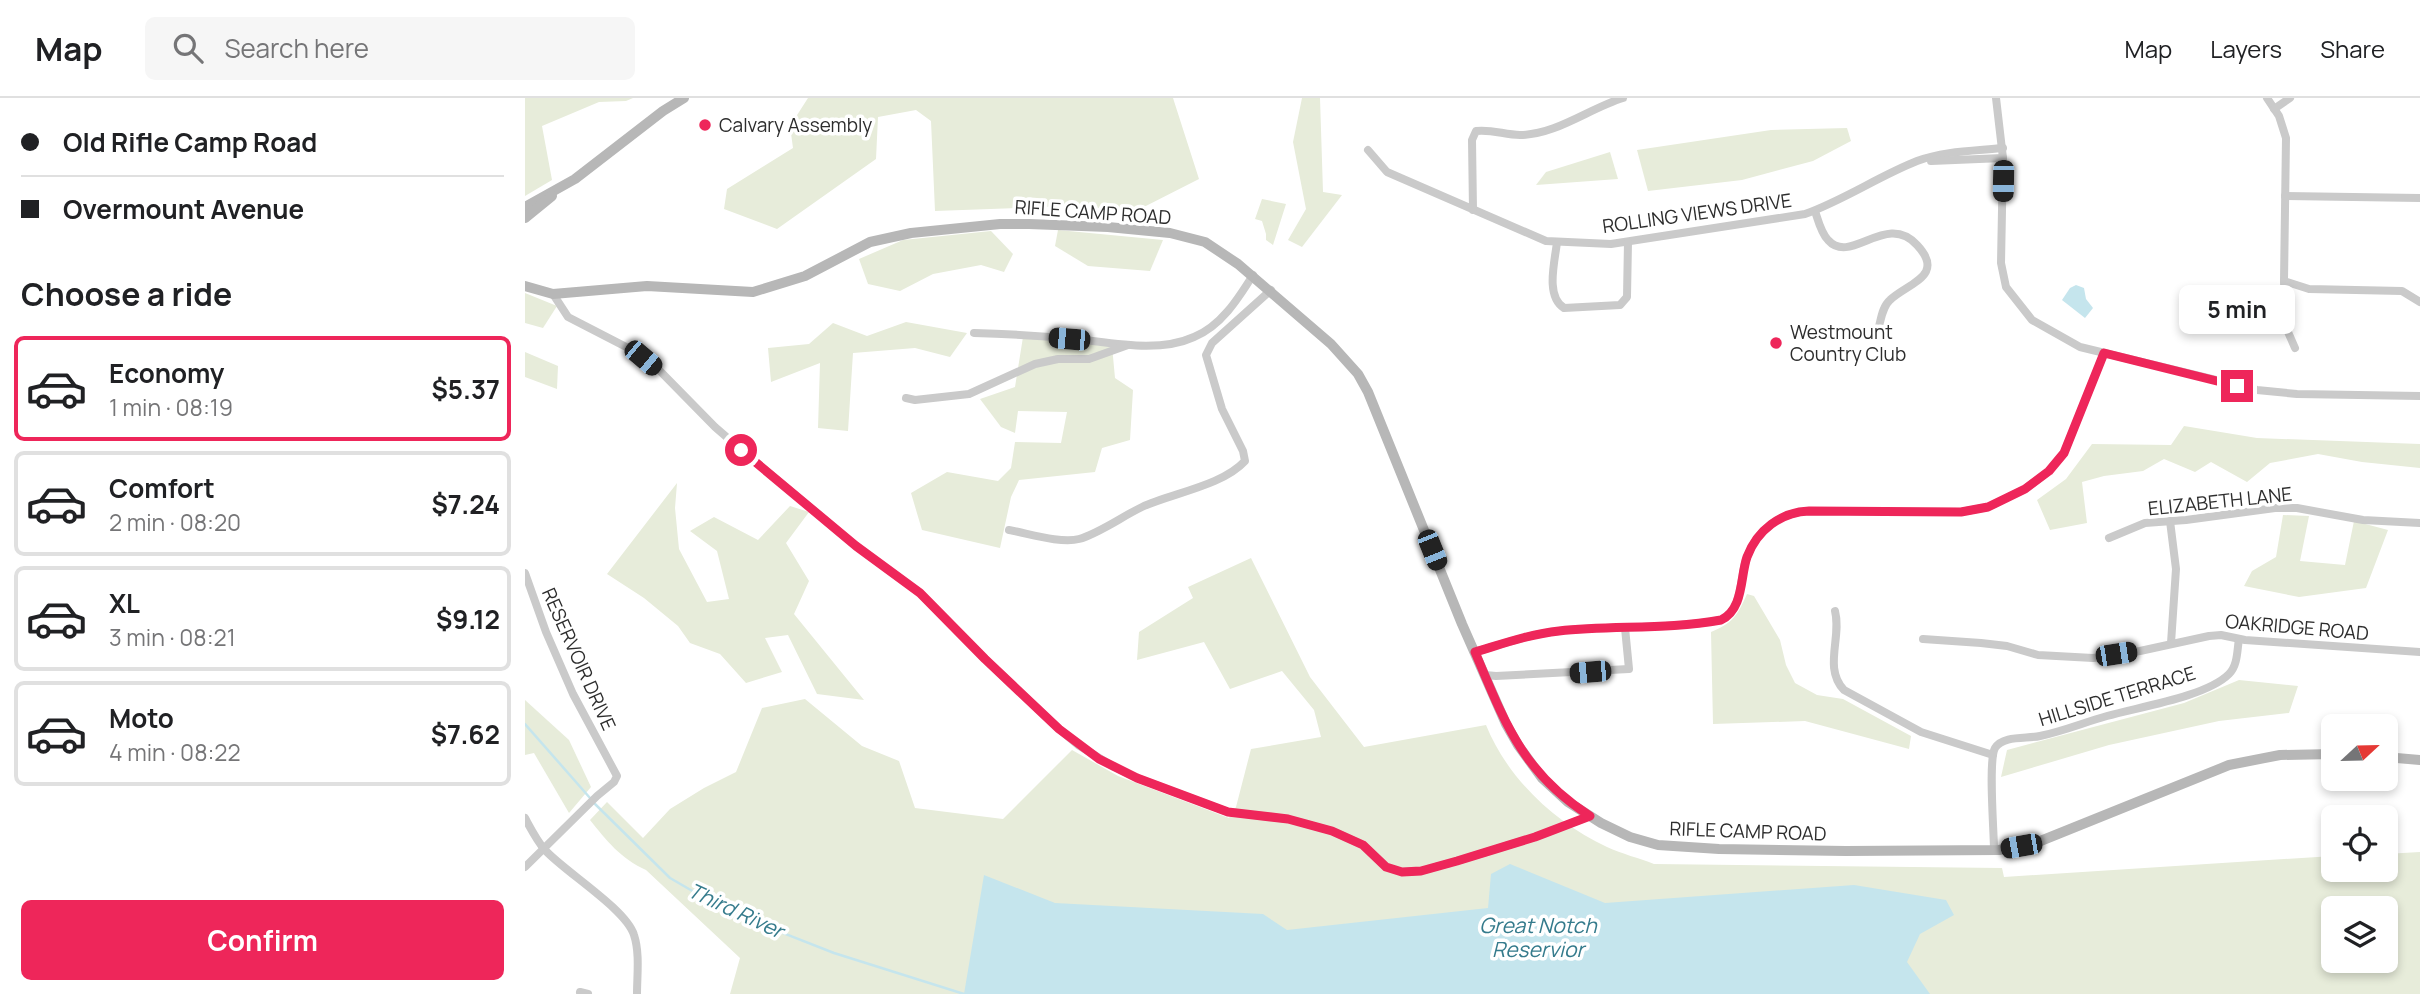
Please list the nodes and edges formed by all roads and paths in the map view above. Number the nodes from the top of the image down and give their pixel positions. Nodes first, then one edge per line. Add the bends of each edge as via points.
1 (684, 98) edge
2 (1997, 98) edge
3 (2267, 98) edge
4 (2290, 98) edge
5 (1619, 99) edge
6 (2274, 109) junction
7 (2003, 148) junction
8 (1368, 150) dead end
9 (2003, 158) junction
10 (1917, 161) junction
11 (561, 187) junction
12 (2285, 196) junction
13 (2420, 198) edge
14 (525, 207) edge
15 (1473, 210) junction
16 (1815, 211) junction
17 (525, 218) edge
18 (1557, 242) junction
19 (1628, 242) junction
20 (1253, 275) junction
21 (2284, 281) junction
22 (525, 286) edge
23 (1271, 290) junction
24 (553, 294) junction
25 (2420, 302) edge
26 (1222, 317) junction
27 (1232, 326) junction
28 (1878, 330) dead end
29 (974, 333) dead end
30 (1131, 344) junction
31 (2295, 348) dead end
32 (2104, 353) junction
33 (2420, 396) edge
34 (906, 398) dead end
35 (2170, 521) junction
36 (2420, 523) edge
37 (1009, 530) dead end
38 (2109, 538) dead end
39 (525, 573) edge
40 (1835, 611) dead end
41 (1625, 628) junction
42 (1923, 639) dead end
43 (2239, 639) junction
44 (2171, 643) junction
45 (1475, 652) junction
46 (2420, 652) edge
47 (1485, 675) junction
48 (2321, 754) edge
49 (1993, 755) junction
50 (2398, 758) edge
51 (2420, 760) edge
52 (1590, 816) junction
53 (525, 818) edge
54 (543, 849) junction
55 (1994, 850) junction
56 (525, 867) edge
57 (637, 994) edge

1 - 11 street
2 - 7 street
3 - 6 street
4 - 6 street
5 - 15 street via 1542,131 1520,135 1476,131 1472,140
6 - 12 street via 2286,138
7 - 9 street
7 - 10 street, ROLLING VIEWS DRIVE via 1944,153
8 - 15 street, ROLLING VIEWS DRIVE via 1387,172
9 - 10 street, ROLLING VIEWS DRIVE
9 - 32 street via 2001,263 2006,287 2032,320 2080,346
10 - 16 street, ROLLING VIEWS DRIVE
11 - 14 street
11 - 17 street
12 - 13 street
12 - 21 street
15 - 18 street, ROLLING VIEWS DRIVE
16 - 19 street, ROLLING VIEWS DRIVE
16 - 28 street via 1826,239 1834,246 1849,247 1895,232 1908,235 1925,253 1923,275 1917,284 1890,300
18 - 19 street, ROLLING VIEWS DRIVE
18 - 19 street via 1553,294 1564,308 1621,305 1627,297
20 - 23 street, RIFLE CAMP ROAD
20 - 24 street, RIFLE CAMP ROAD via 1205,242 1170,233 1000,224 870,242 805,276 753,292 647,286
20 - 26 street
21 - 25 street via 2309,289 2402,291
21 - 31 street via 2285,325
22 - 24 street, RIFLE CAMP ROAD
23 - 27 street
23 - 45 street, RIFLE CAMP ROAD via 1332,344 1363,383
24 - 52 street via 568,317 632,350 659,370 745,453 920,593 1059,729 1114,767 1228,812 1288,819 1332,831 1363,845 1386,867 1402,872 1457,861
26 - 27 street
26 - 30 street via 1181,342
27 - 37 street via 1212,343 1206,355 1222,409 1243,451 1245,461 1239,468 1142,507 1078,540
29 - 30 street
30 - 34 street via 1089,359 1035,364 969,394
32 - 33 street via 2276,393
32 - 41 street via 2068,445 2057,462 2025,489 1988,507 1961,512 1789,514 1769,526 1753,545 1737,601 1727,617
35 - 36 street, ELIZABETH LANE via 2286,508
35 - 38 street, ELIZABETH LANE via 2145,523
35 - 44 street via 2176,569
39 - 54 street, RESERVOIR DRIVE via 573,694 617,776
40 - 49 street via 1833,673 1844,690 1921,732
41 - 45 street via 1543,634
41 - 47 street via 1629,669
42 - 44 street, OAKRIDGE ROAD via 2082,658
43 - 44 street, OAKRIDGE ROAD via 2221,635
43 - 46 street, OAKRIDGE ROAD
43 - 49 street, HILLSIDE TERRACE via 2234,667 2213,684 2072,729 2003,741
45 - 47 street, RIFLE CAMP ROAD
47 - 52 street, RIFLE CAMP ROAD via 1506,724 1530,762 1554,790
48 - 55 street, RIFLE CAMP ROAD via 2280,755 2229,765 2038,842
49 - 55 street
50 - 51 street
52 - 55 street, RIFLE CAMP ROAD via 1630,836 1679,847
53 - 54 street
54 - 56 street
54 - 57 street via 609,905 634,933

